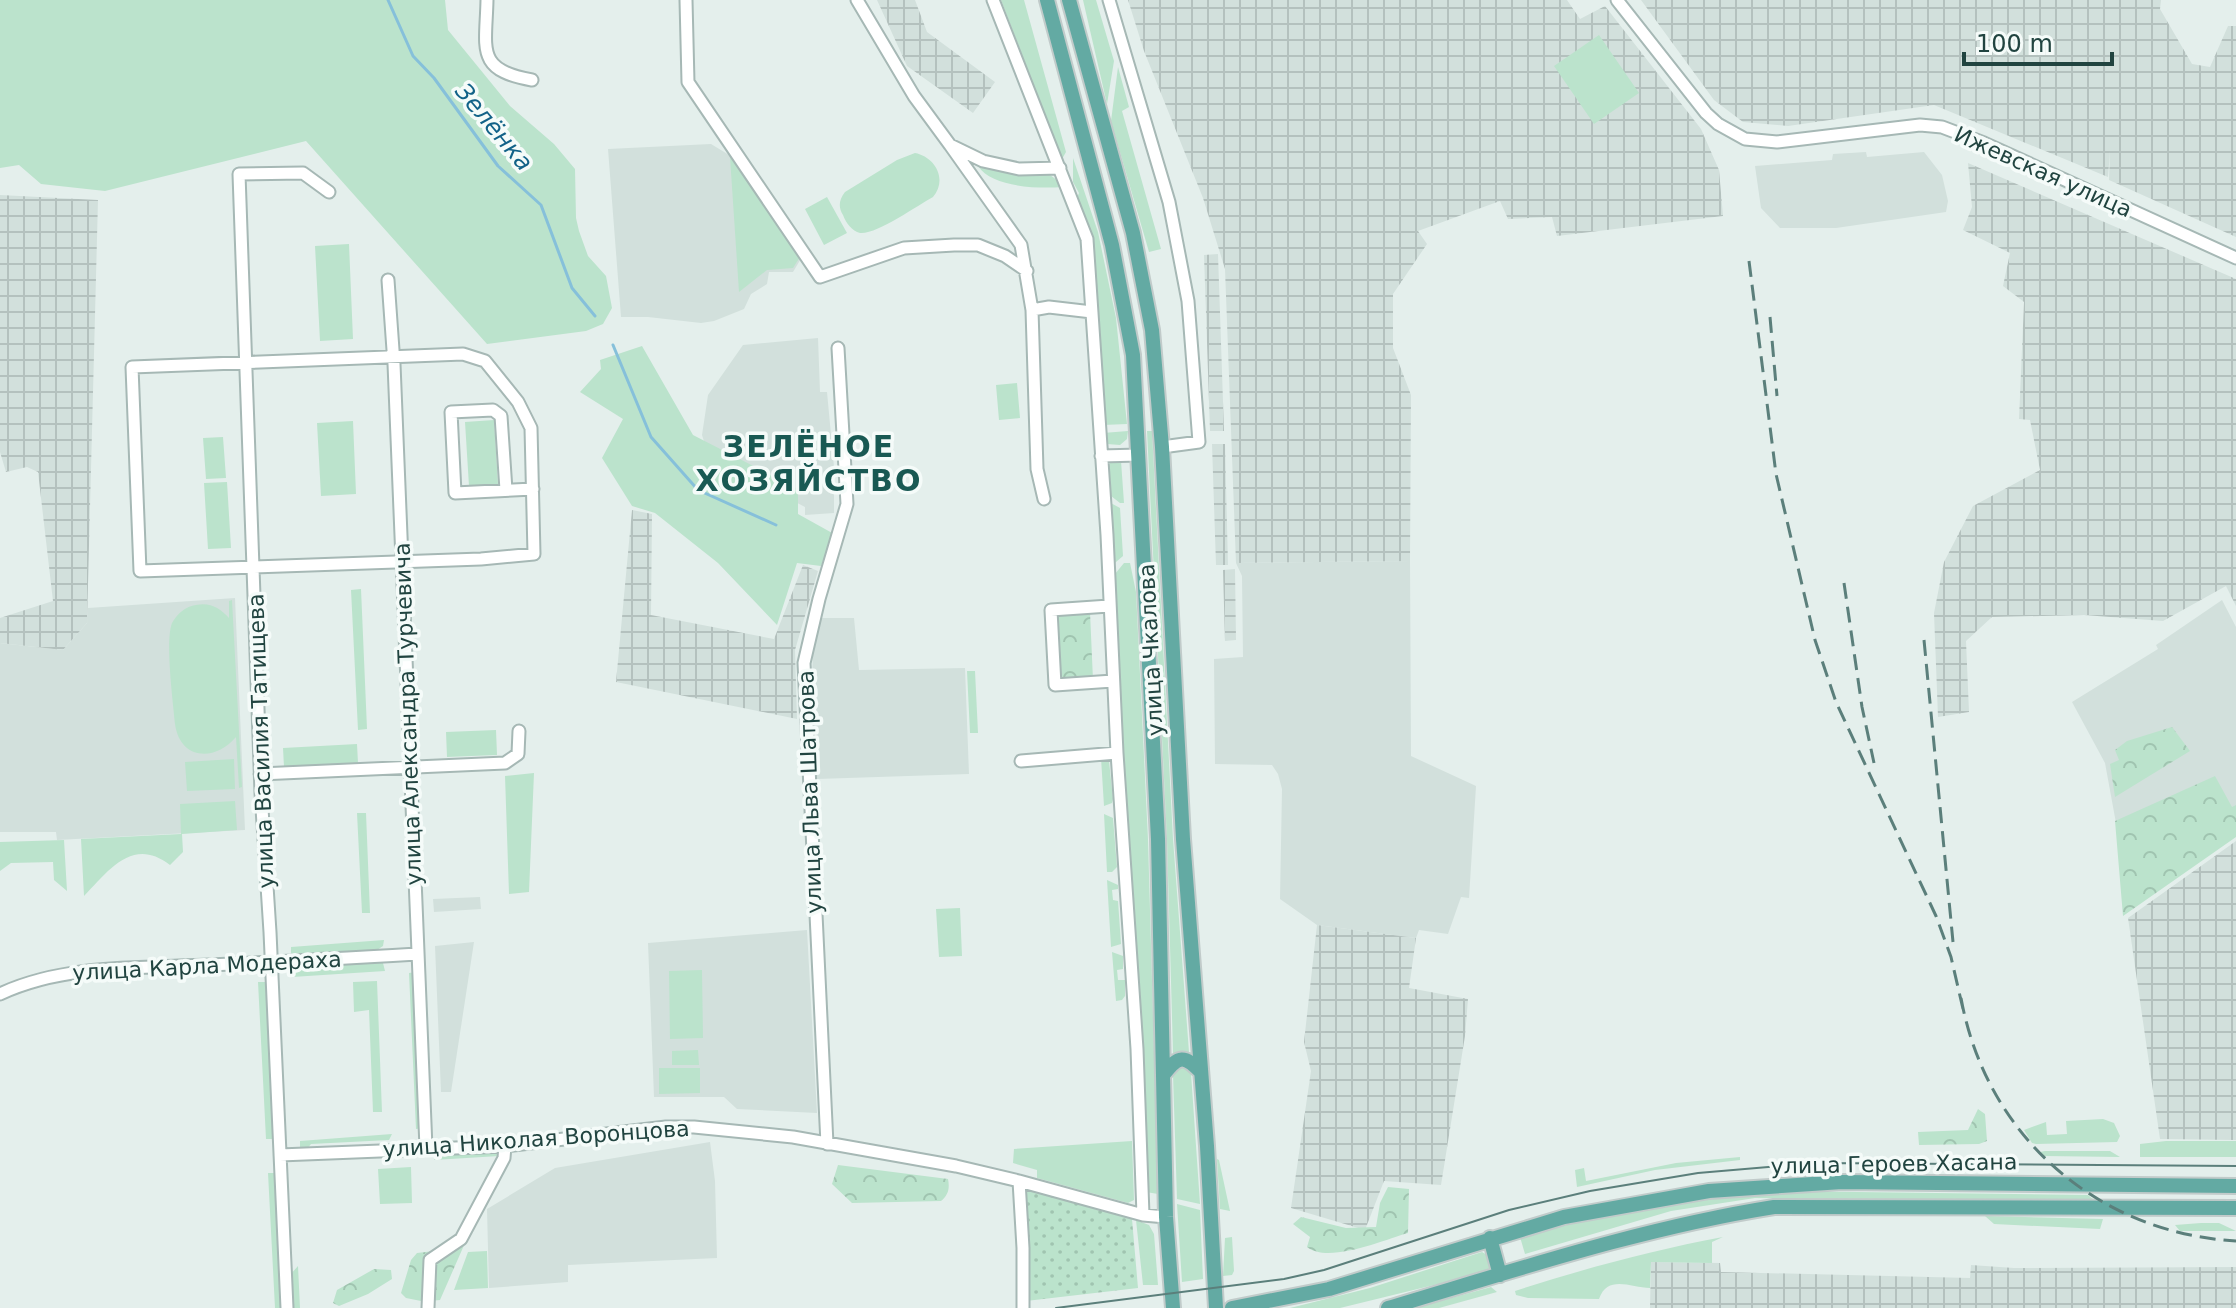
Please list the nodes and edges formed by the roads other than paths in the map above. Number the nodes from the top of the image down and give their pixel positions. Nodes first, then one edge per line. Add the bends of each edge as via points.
1 (487, 0) edge
2 (686, 0) edge
3 (857, 0) edge
4 (993, 0) edge
5 (1047, 0) edge
6 (1069, 0) edge
7 (1109, 0) edge
8 (1617, 0) edge
9 (532, 80) dead end
10 (950, 145) junction
11 (1060, 168) junction
12 (329, 192) dead end
13 (2236, 258) edge
14 (1027, 271) junction
15 (388, 280) dead end
16 (1032, 310) junction
17 (1092, 312) junction
18 (838, 348) dead end
19 (393, 355) junction
20 (246, 363) junction
21 (1162, 447) junction
22 (1139, 455) junction
23 (1101, 456) junction
24 (533, 489) junction
25 (506, 490) junction
26 (1044, 499) dead end
27 (401, 562) junction
28 (253, 567) junction
29 (1109, 606) junction
30 (1113, 681) junction
31 (519, 731) dead end
32 (1117, 753) junction
33 (1021, 761) dead end
34 (410, 769) junction
35 (260, 774) junction
36 (417, 954) junction
37 (271, 962) junction
38 (0, 994) edge
39 (1201, 1072) junction
40 (1164, 1074) junction
41 (827, 1144) junction
42 (505, 1146) junction
43 (426, 1148) junction
44 (280, 1155) junction
45 (1019, 1181) junction
46 (2236, 1186) edge
47 (2236, 1208) edge
48 (1143, 1215) junction
49 (1166, 1217) junction
50 (1490, 1238) junction
51 (1500, 1275) junction
52 (287, 1308) edge
53 (428, 1308) edge
54 (1023, 1308) edge
55 (1173, 1308) edge
56 (1216, 1308) edge
57 (1232, 1308) edge
58 (1388, 1308) edge

1 - 9 street via 487,57 508,76
2 - 14 street via 688,82 820,277 904,248 954,245 978,245
3 - 10 street
4 - 11 street
5 - 22 main road, улица Чкалова via 1127,310
6 - 21 main road, улица Чкалова via 1133,233 1152,330
7 - 21 street via 1169,202 1188,301 1199,442
8 - 13 street, Ижевская улица via 1706,113 1745,139 1777,142 1900,126 1942,127
10 - 11 street via 983,161 1019,169
10 - 14 street via 1021,245
11 - 17 street via 1087,239
12 - 20 street, улица Василия Татищева via 303,173 239,174
14 - 16 street
15 - 19 street, улица Александра Турчевича
16 - 17 street
16 - 26 street via 1037,469
17 - 23 street
18 - 41 street, улица Льва Шатрова via 847,504 804,663
19 - 20 street
19 - 24 street via 463,354 485,361 531,428
19 - 27 street, улица Александра Турчевича
20 - 28 street, улица Василия Татищева
20 - 28 street via 132,367 140,571
21 - 39 main road, улица Чкалова
22 - 23 street
22 - 40 main road, улица Чкалова
23 - 29 street
24 - 25 street
24 - 27 street via 534,554
25 - 25 street via 455,493 451,412 493,410 501,416
27 - 28 street
27 - 34 street, улица Александра Турчевича
28 - 35 street, улица Василия Татищева
29 - 30 street
29 - 30 street via 1051,610 1054,670 1055,685
30 - 32 street
31 - 34 street via 518,754 505,763
32 - 33 street
32 - 48 street
34 - 35 street
34 - 36 street, улица Александра Турчевича
35 - 37 street, улица Василия Татищева
36 - 37 street, улица Карла Модераха
36 - 43 street, улица Александра Турчевича
37 - 38 street, улица Карла Модераха via 62,975
37 - 44 street, улица Василия Татищева
39 - 40 main road via 1181,1059
39 - 56 main road, улица Чкалова
40 - 49 main road, улица Чкалова
41 - 42 street, улица Николая Воронцова via 666,1127
41 - 45 street, улица Николая Воронцова
42 - 43 street, улица Николая Воронцова
42 - 53 street via 504,1158 461,1239 430,1260
43 - 44 street, улица Николая Воронцова
44 - 52 street, улица Василия Татищева
45 - 48 street, улица Николая Воронцова
45 - 54 street
46 - 50 main road, улица Героев Хасана via 1815,1183 1709,1191 1564,1217
47 - 51 main road, улица Героев Хасана via 1774,1207 1703,1218
48 - 49 street, улица Николая Воронцова
49 - 55 main road, улица Чкалова
50 - 51 main road
50 - 57 main road, улица Героев Хасана via 1329,1289
51 - 58 main road, улица Героев Хасана

